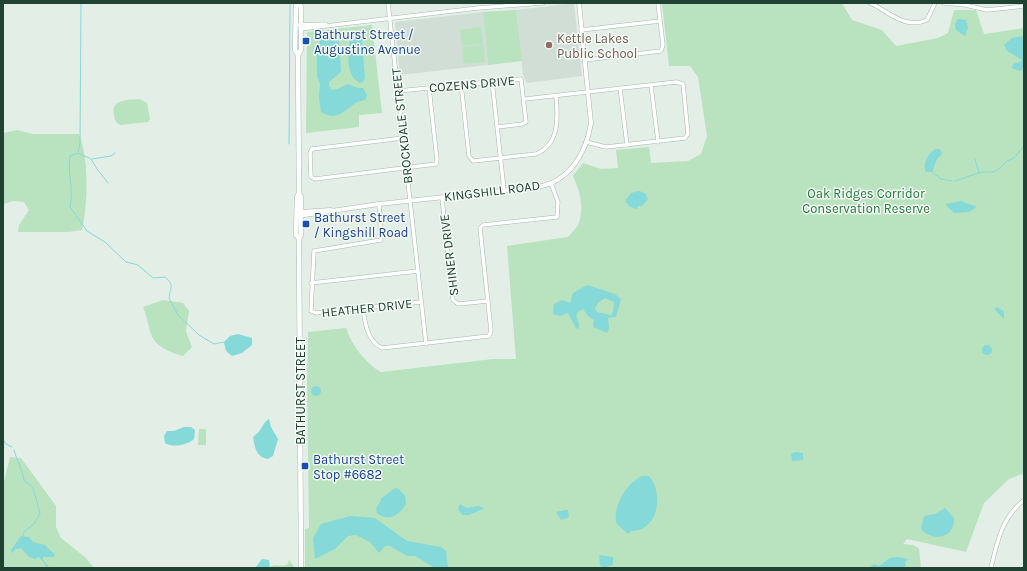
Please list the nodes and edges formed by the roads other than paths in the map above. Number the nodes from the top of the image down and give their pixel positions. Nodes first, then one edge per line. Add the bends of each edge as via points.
1 (298, 3) edge
2 (388, 3) edge
3 (543, 3) edge
4 (579, 3) edge
5 (658, 3) edge
6 (870, 3) edge
7 (935, 3) edge
8 (944, 3) edge
9 (521, 4) edge
10 (1024, 6) edge
11 (390, 18) junction
12 (660, 21) junction
13 (298, 27) junction
14 (581, 30) junction
15 (584, 60) junction
16 (492, 81) junction
17 (461, 84) junction
18 (651, 85) junction
19 (429, 88) junction
20 (620, 88) junction
21 (398, 91) junction
22 (588, 92) junction
23 (556, 96) junction
24 (525, 99) junction
25 (497, 127) junction
26 (403, 138) junction
27 (586, 142) junction
28 (658, 142) junction
29 (627, 145) junction
30 (500, 158) junction
31 (406, 168) junction
32 (551, 183) junction
33 (504, 190) junction
34 (442, 198) junction
35 (410, 201) junction
36 (379, 204) junction
37 (299, 214) junction
38 (418, 271) junction
39 (311, 283) junction
40 (488, 301) junction
41 (421, 302) junction
42 (363, 308) junction
43 (426, 344) junction
44 (1024, 500) edge
45 (301, 568) edge
46 (991, 568) edge

1 - 13 main road, BATHURST STREET via 301,7
2 - 11 street, BROCKDALE STREET
3 - 9 street
4 - 14 street, KINGSHILL ROAD
5 - 12 street
6 - 7 street via 899,20 910,22 927,20
8 - 10 street via 987,10
9 - 11 street
11 - 13 street
11 - 21 street, BROCKDALE STREET
12 - 14 street
12 - 15 street via 663,45 661,51
13 - 37 main road, BATHURST STREET via 295,50 298,55 301,198
14 - 15 street, KINGSHILL ROAD
15 - 22 street, KINGSHILL ROAD
16 - 17 street, COZENS DRIVE
16 - 24 street, COZENS DRIVE via 521,79
16 - 25 street
17 - 19 street, COZENS DRIVE
17 - 30 street via 470,159 473,161
18 - 20 street
18 - 28 street
18 - 28 street via 680,82 683,84 688,136
19 - 21 street, COZENS DRIVE
19 - 31 street via 437,162 434,165
20 - 22 street
20 - 29 street
21 - 26 street, BROCKDALE STREET
22 - 23 street
22 - 27 street, KINGSHILL ROAD via 591,123
23 - 24 street
23 - 30 street via 558,124 548,146 536,154
24 - 25 street, COZENS DRIVE via 526,123
25 - 30 street
26 - 31 street, BROCKDALE STREET
26 - 31 street via 312,149 311,175 315,179
27 - 29 street via 602,147
27 - 32 street, KINGSHILL ROAD via 573,167
28 - 29 street
30 - 33 street
31 - 35 street, BROCKDALE STREET
32 - 33 street, KINGSHILL ROAD
32 - 40 street via 558,202 557,217 481,227
33 - 34 street, KINGSHILL ROAD
34 - 35 street, KINGSHILL ROAD
34 - 40 street, SHINER DRIVE via 453,300 458,304
35 - 36 street, KINGSHILL ROAD
35 - 38 street, BROCKDALE STREET
36 - 37 street, KINGSHILL ROAD
36 - 39 street, HEATHER DRIVE via 381,240 315,250
37 - 45 main road, BATHURST STREET via 296,235 299,239
38 - 39 street
38 - 41 street, BROCKDALE STREET
39 - 42 street, HEATHER DRIVE via 313,313
40 - 43 street via 492,331 489,336
41 - 42 street, HEATHER DRIVE
41 - 43 street, BROCKDALE STREET
42 - 43 street via 366,329 379,347 384,349
44 - 46 street via 1010,514 1003,526

